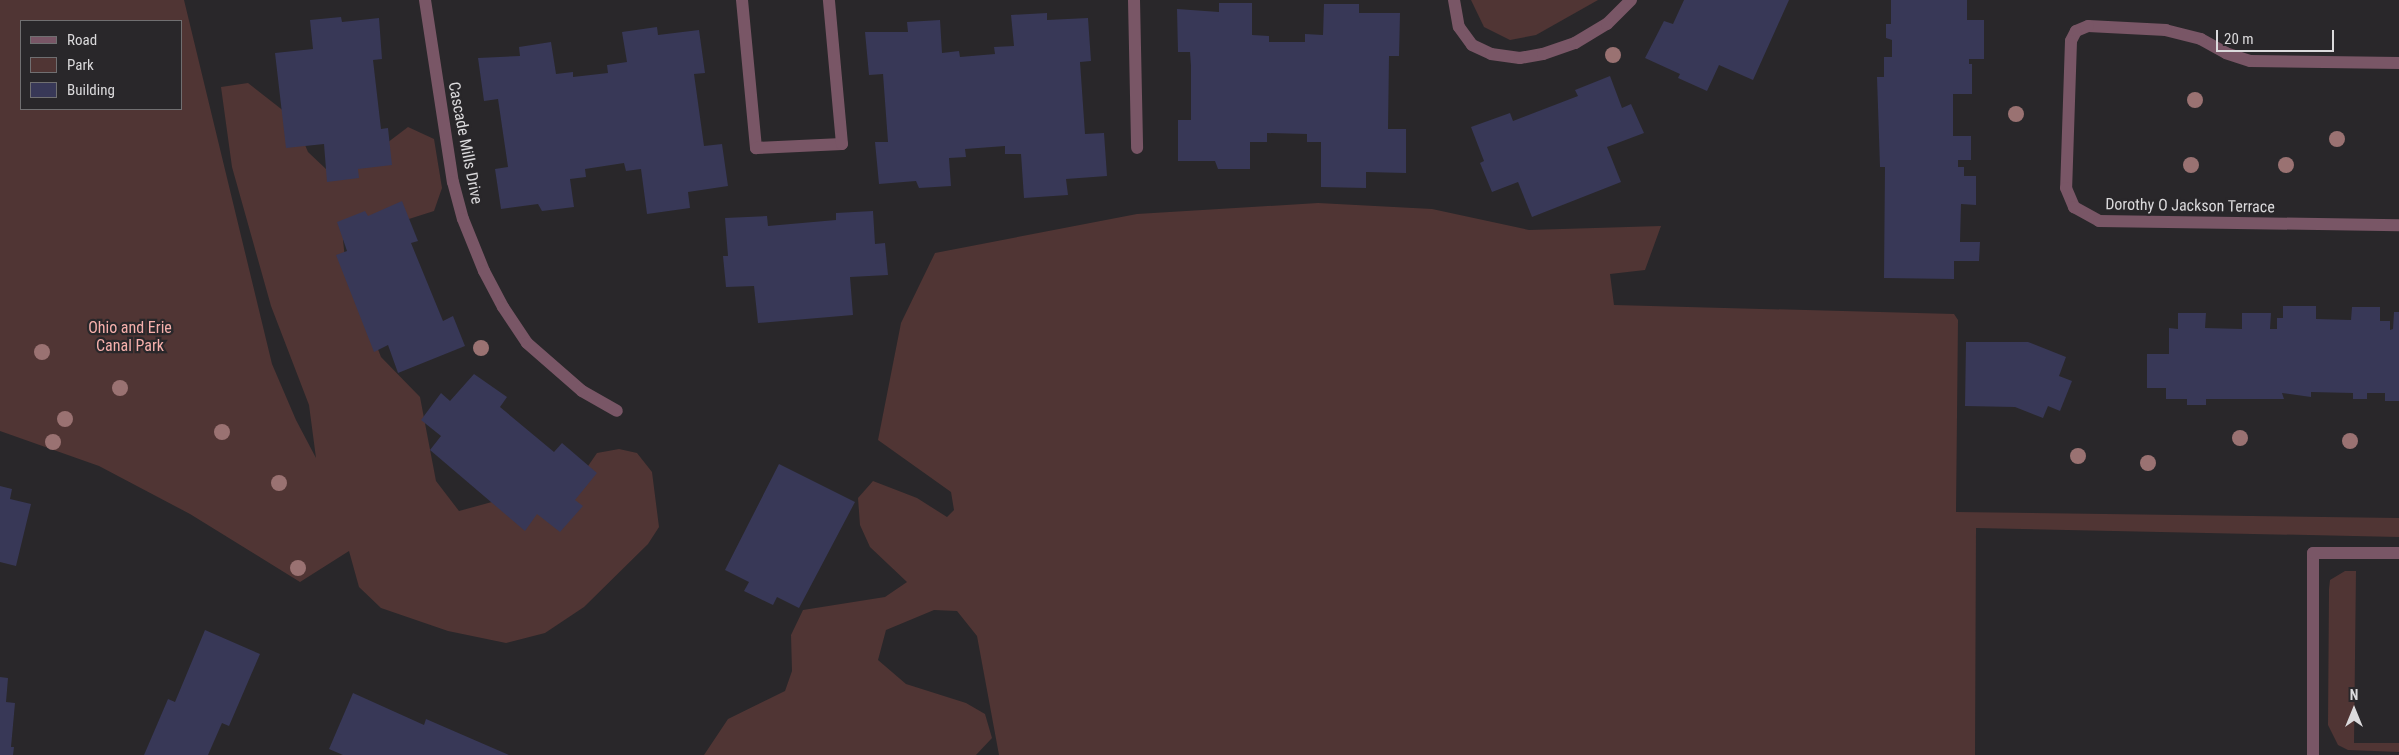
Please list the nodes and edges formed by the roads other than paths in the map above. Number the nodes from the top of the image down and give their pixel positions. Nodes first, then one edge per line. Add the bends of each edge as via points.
1 (425, 0) edge
2 (742, 0) edge
3 (830, 0) edge
4 (1134, 0) edge
5 (1454, 0) edge
6 (1631, 0) edge
7 (2399, 64) edge
8 (1137, 148) dead end
9 (2399, 226) edge
10 (617, 410) dead end
11 (2399, 553) edge
12 (2313, 755) edge

1 - 10 street, Cascade Mills Drive via 453,182 463,219 484,271 503,307 528,343 582,391
2 - 3 street via 756,148 842,144
4 - 8 street
5 - 6 street via 1459,27 1472,45 1491,54 1520,58 1574,43 1607,24
7 - 9 street, Dorothy O Jackson Terrace via 2250,61 2226,53 2201,39 2166,30 2088,26 2076,31 2071,41 2066,188 2074,207 2098,221
11 - 12 street via 2313,553

